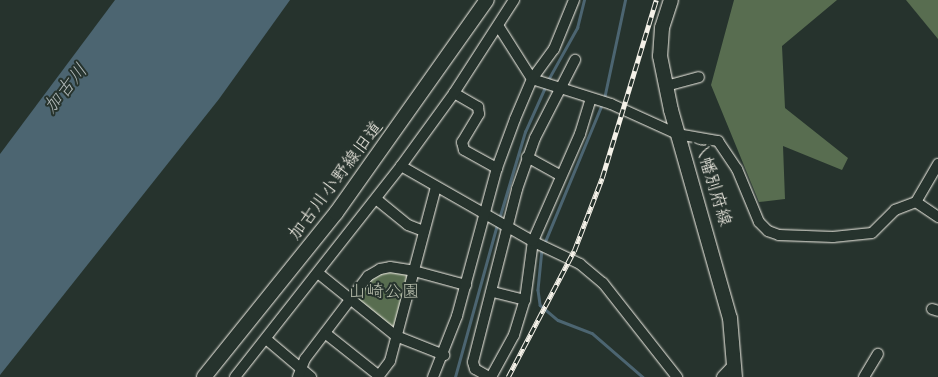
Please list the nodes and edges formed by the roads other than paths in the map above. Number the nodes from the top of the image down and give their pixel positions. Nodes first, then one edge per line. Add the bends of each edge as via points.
1 (488, 0) edge
2 (514, 0) edge
3 (574, 0) edge
4 (671, 0) edge
5 (498, 27) junction
6 (575, 60) dead end
7 (699, 77) dead end
8 (535, 80) junction
9 (666, 86) junction
10 (559, 88) junction
11 (454, 94) junction
12 (591, 99) junction
13 (677, 134) junction
14 (527, 157) junction
15 (938, 164) edge
16 (401, 166) junction
17 (497, 168) junction
18 (560, 175) junction
19 (436, 187) junction
20 (376, 200) junction
21 (916, 202) junction
22 (484, 213) junction
23 (938, 216) edge
24 (508, 227) junction
25 (424, 231) junction
26 (535, 242) junction
27 (414, 271) junction
28 (318, 273) junction
29 (466, 285) junction
30 (493, 292) junction
31 (350, 300) junction
32 (525, 300) junction
33 (325, 333) junction
34 (396, 336) junction
35 (266, 339) junction
36 (878, 354) dead end
37 (444, 355) junction
38 (734, 371) edge
39 (300, 373) edge
40 (204, 377) edge
41 (236, 377) edge
42 (311, 377) edge
43 (378, 377) edge
44 (433, 377) edge
45 (490, 377) edge
46 (678, 377) edge
47 (722, 377) edge
48 (864, 377) edge

1 - 40 street, 加古川小野線旧道 via 336,213
2 - 5 street
3 - 8 street via 554,49
4 - 9 street, 八幡別府線 via 662,28 660,56
5 - 8 street
5 - 11 street
6 - 10 street
7 - 9 street
8 - 10 street
8 - 17 street
9 - 13 street, 八幡別府線
10 - 12 street
10 - 14 street
11 - 16 street
11 - 17 street via 478,108 479,114 462,142 464,150
12 - 13 street via 611,104
12 - 18 street via 580,134
13 - 21 street via 718,141 737,170 759,222 768,231 779,235 833,237 872,233 895,210
13 - 38 street, 八幡別府線 via 730,318
14 - 18 street
14 - 24 street
15 - 21 street
16 - 19 street
16 - 20 street
17 - 22 street
18 - 26 street
19 - 22 street
19 - 25 street
20 - 25 street via 408,225
20 - 28 street
21 - 23 street
22 - 24 street
22 - 29 street
24 - 26 street
24 - 30 street
25 - 27 street
26 - 32 street
26 - 46 street via 580,264 604,283
27 - 29 street
27 - 31 street via 390,266 380,269 368,276
27 - 34 street
28 - 31 street
28 - 35 street
29 - 37 street
30 - 32 street
30 - 45 street via 473,362 475,369
31 - 33 street
31 - 34 street
32 - 45 street via 514,336
33 - 39 street via 304,359
33 - 43 street
34 - 37 street
34 - 43 street via 390,361
35 - 39 street
35 - 41 street
36 - 48 street
37 - 44 street
38 - 47 street
39 - 42 street

